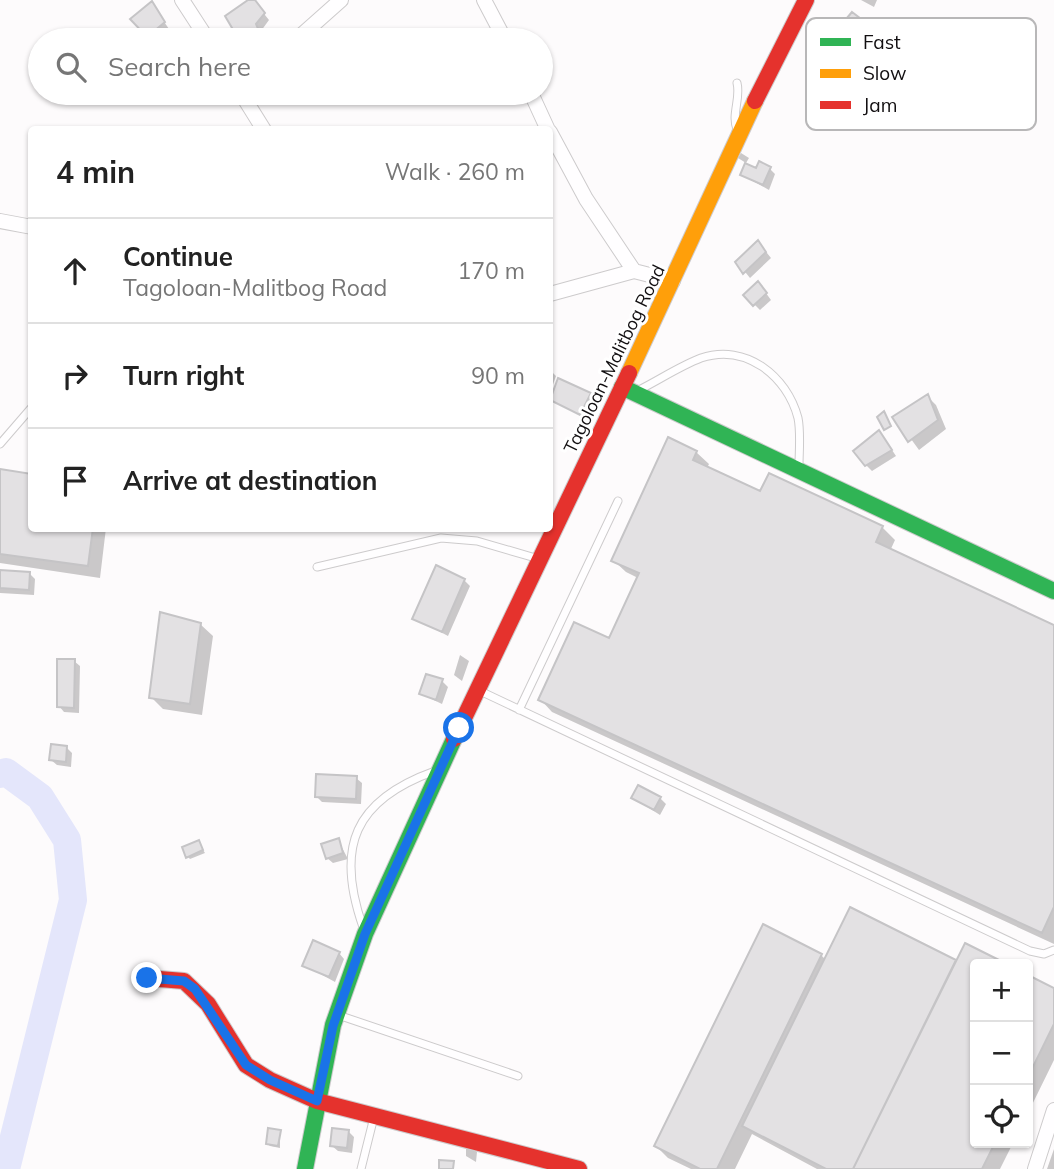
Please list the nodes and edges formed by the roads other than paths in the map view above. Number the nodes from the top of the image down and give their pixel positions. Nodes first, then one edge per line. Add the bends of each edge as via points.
1 (183, 0) edge
2 (341, 0) edge
3 (484, 0) edge
4 (806, 0) edge
5 (200, 28) edge
6 (310, 28) edge
7 (499, 28) edge
8 (737, 83) dead end
9 (248, 105) edge
10 (537, 105) edge
11 (262, 126) edge
12 (547, 126) edge
13 (741, 130) junction
14 (553, 138) edge
15 (0, 221) edge
16 (28, 225) edge
17 (634, 271) junction
18 (673, 281) junction
19 (553, 293) edge
20 (629, 390) junction
21 (28, 412) edge
22 (0, 444) edge
23 (799, 471) junction
24 (618, 501) dead end
25 (539, 559) junction
26 (317, 567) dead end
27 (1054, 591) edge
28 (477, 690) junction
29 (519, 710) junction
30 (440, 769) junction
31 (365, 934) junction
32 (1054, 950) edge
33 (147, 978) dead end
34 (337, 1015) junction
35 (518, 1076) dead end
36 (317, 1101) junction
37 (1054, 1110) edge
38 (374, 1116) junction
39 (306, 1169) edge
40 (361, 1169) edge
41 (579, 1169) edge
42 (1035, 1169) edge

1 - 5 street
2 - 6 street
3 - 7 street
4 - 13 main road, Tagoloan-Malitbog Road
8 - 13 lane via 740,96 735,125
9 - 11 street
10 - 12 street
13 - 18 main road, Tagoloan-Malitbog Road
14 - 17 street
15 - 16 street
17 - 18 street
17 - 19 street
18 - 20 main road, Tagoloan-Malitbog Road
20 - 23 main road
20 - 23 lane via 701,358 726,354 758,361 786,389 798,420
20 - 25 main road, Tagoloan-Malitbog Road
21 - 22 lane
23 - 27 main road
24 - 29 lane
25 - 26 lane via 477,541 441,538
25 - 28 main road, Tagoloan-Malitbog Road
28 - 29 lane
28 - 30 main road, Tagoloan-Malitbog Road
29 - 32 lane via 1030,951 1044,954
30 - 31 main road, Tagoloan-Malitbog Road
30 - 31 lane via 387,792 367,812 352,839 349,872
31 - 34 main road, Tagoloan-Malitbog Road
33 - 36 main road via 184,981 195,989 246,1065
34 - 35 lane
34 - 36 main road, Tagoloan-Malitbog Road
36 - 38 main road
36 - 39 main road, Tagoloan-Malitbog Road
37 - 42 street
38 - 40 lane
38 - 41 main road

